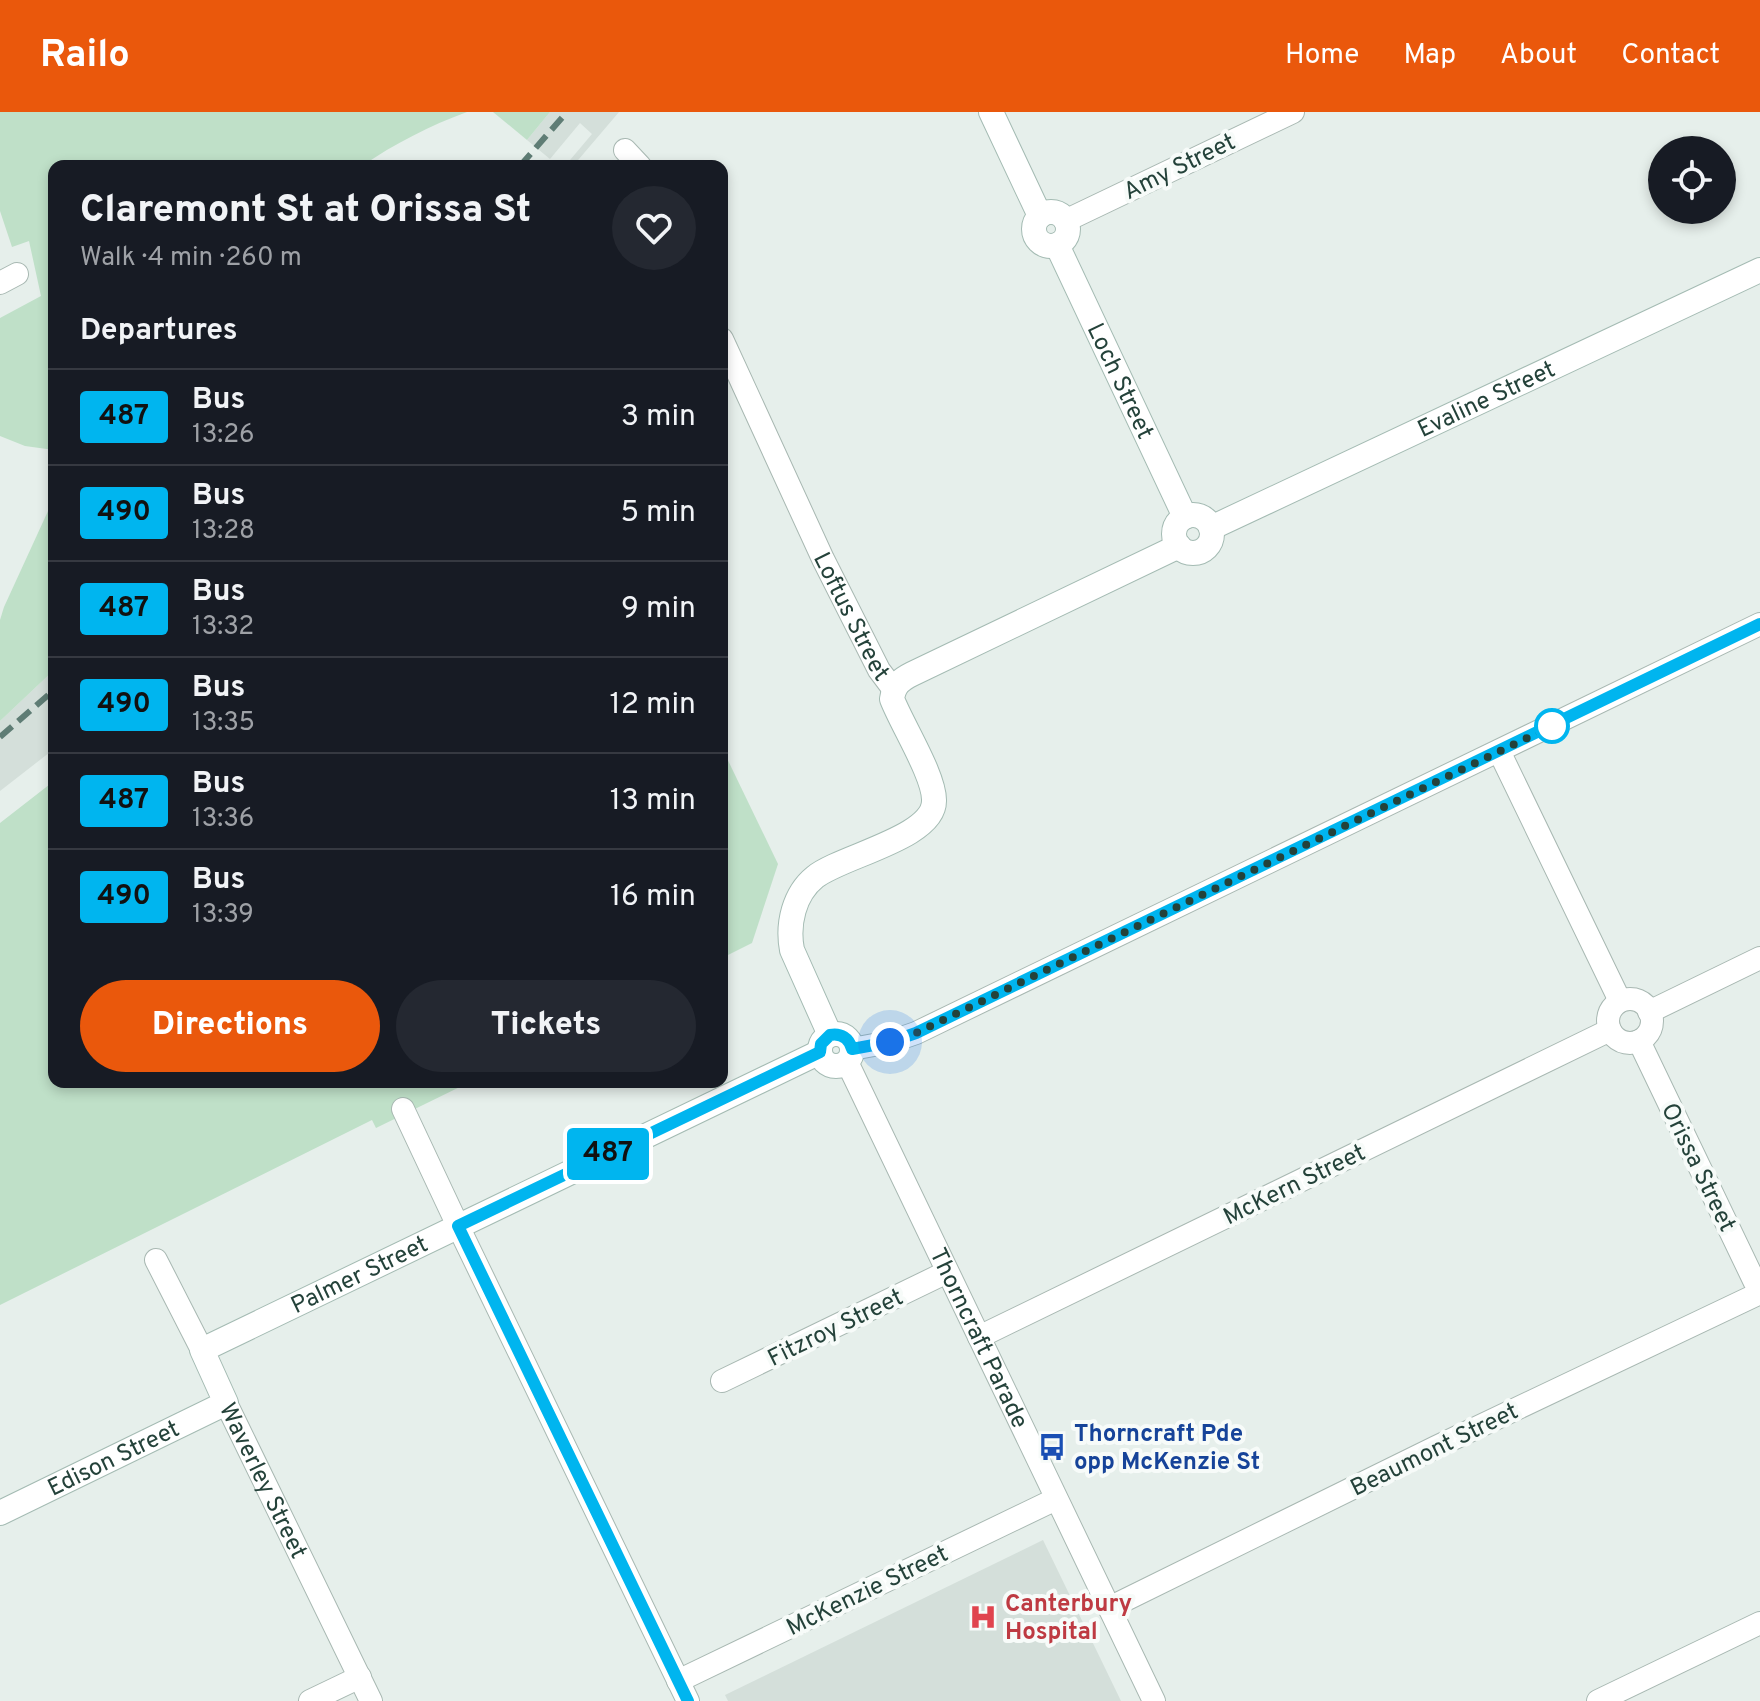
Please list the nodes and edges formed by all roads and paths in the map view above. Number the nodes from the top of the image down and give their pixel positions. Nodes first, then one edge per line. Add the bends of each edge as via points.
1 (991, 112) edge
2 (1293, 112) edge
3 (1040, 216) junction
4 (1065, 221) junction
5 (1057, 245) junction
6 (1760, 270) edge
7 (728, 352) edge
8 (1185, 517) junction
9 (1211, 528) junction
10 (1179, 546) junction
11 (1760, 624) edge
12 (894, 690) junction
13 (1499, 751) junction
14 (1760, 958) edge
15 (1620, 1001) junction
16 (1649, 1012) junction
17 (1610, 1030) junction
18 (1639, 1041) junction
19 (825, 1044) junction
20 (849, 1055) junction
21 (403, 1109) dead end
22 (458, 1226) junction
23 (156, 1260) dead end
24 (947, 1272) junction
25 (1760, 1293) edge
26 (979, 1337) junction
27 (202, 1350) junction
28 (722, 1381) dead end
29 (226, 1403) junction
30 (1056, 1499) junction
31 (0, 1513) edge
32 (1109, 1608) junction
33 (1760, 1623) edge
34 (360, 1677) junction
35 (683, 1691) edge
36 (310, 1701) edge
37 (371, 1701) edge
38 (1154, 1701) edge
39 (1598, 1701) edge

1 - 3 street
2 - 4 street, Amy Street
3 - 4 street via 1051,212
3 - 5 street via 1034,224 1037,240
4 - 5 street via 1066,235
5 - 8 street, Loch Street
6 - 9 street, Evaline Street
7 - 12 street, Loftus Street via 823,559
8 - 9 street via 1197,515
8 - 10 street via 1175,530
9 - 10 street via 1211,540 1202,550 1190,552
10 - 12 street via 902,679
11 - 13 street
12 - 19 street, Loftus Street via 896,710 931,783 932,814 910,832 815,877 801,895 790,939
13 - 15 street
13 - 20 street via 916,1033
14 - 16 street
15 - 16 street via 1640,1002
15 - 17 street via 1608,1017
16 - 18 street via 1649,1032
17 - 18 street via 1619,1040
17 - 26 street, McKern Street
18 - 25 street, Orissa Street
19 - 20 street via 840,1034 848,1040
19 - 22 street, Palmer Street
20 - 24 street, Thorncraft Parade
21 - 22 street
22 - 27 street, Palmer Street
22 - 35 street
23 - 27 street, Waverley Street
24 - 26 street, Thorncraft Parade
24 - 28 street, Fitzroy Street
25 - 32 street, Beaumont Street
26 - 30 street, Thorncraft Parade
27 - 29 street, Waverley Street
29 - 31 street, Edison Street
29 - 34 street, Waverley Street
30 - 32 street, Thorncraft Parade
30 - 35 street, McKenzie Street
32 - 38 street, Thorncraft Parade
33 - 39 street
34 - 36 street
34 - 37 street, Waverley Street

